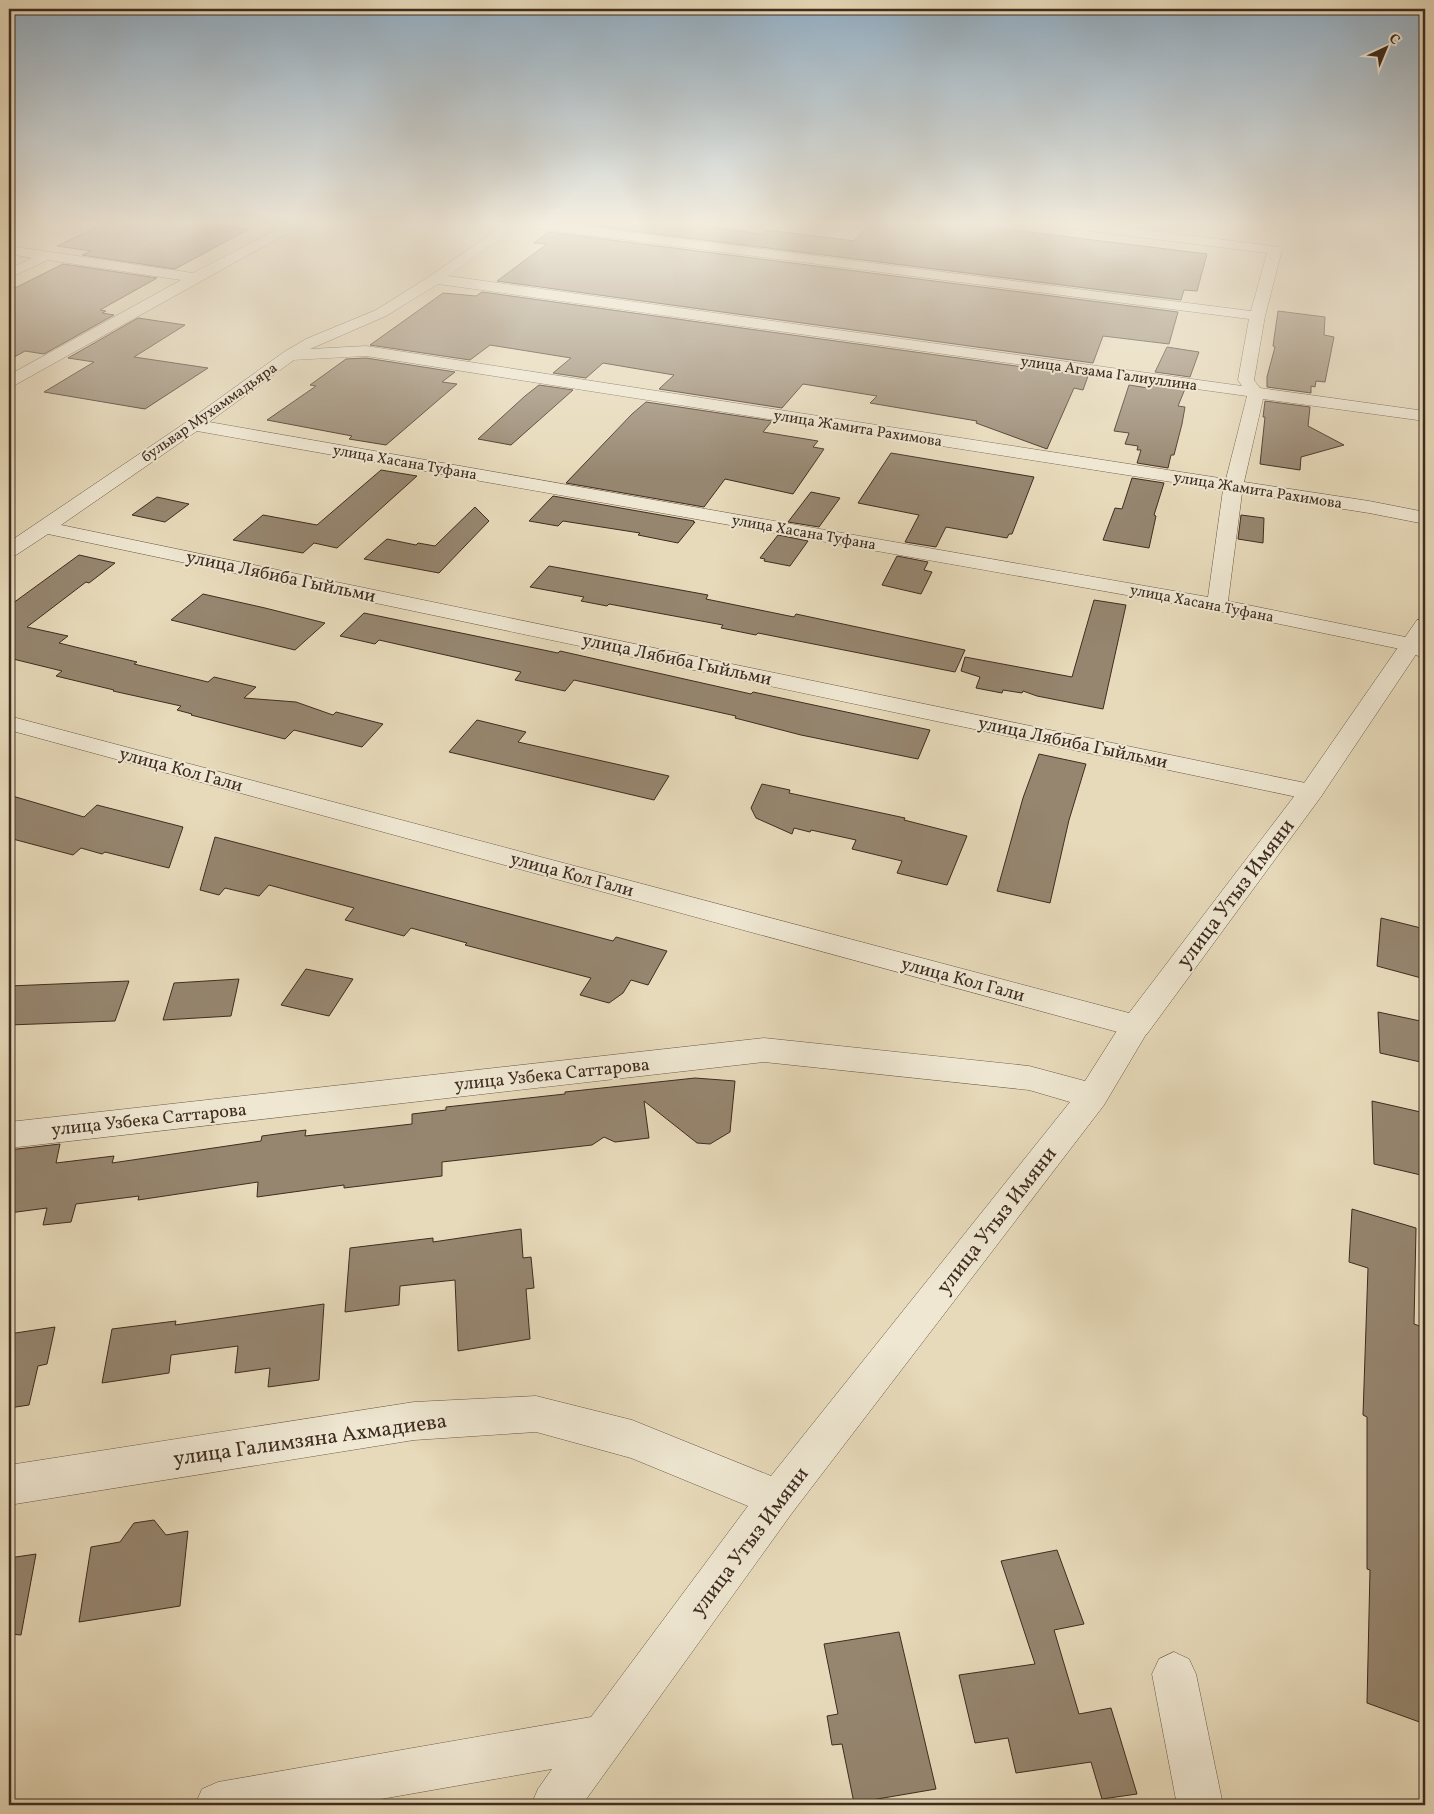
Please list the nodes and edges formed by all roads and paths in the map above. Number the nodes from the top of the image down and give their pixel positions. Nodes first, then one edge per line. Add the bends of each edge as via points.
1 (146, 306) edge
2 (393, 306) edge
3 (626, 306) edge
4 (1175, 306) edge
5 (1260, 306) edge
6 (1257, 316) junction
7 (290, 355) junction
8 (9, 382) edge
9 (1256, 394) junction
10 (1425, 416) edge
11 (194, 425) junction
12 (1233, 486) junction
13 (1425, 518) edge
14 (44, 527) junction
15 (9, 551) edge
16 (1217, 605) junction
17 (1421, 641) edge
18 (9, 723) edge
19 (1311, 792) junction
20 (1136, 1026) junction
21 (1093, 1096) junction
22 (9, 1135) edge
23 (9, 1485) edge
24 (778, 1500) junction
25 (1174, 1674) dead end
26 (604, 1738) junction
27 (218, 1805) edge
28 (554, 1805) edge
29 (1200, 1805) edge

1 - 8 street
2 - 7 street, бульвар Мухаммадьяра via 311,342
3 - 9 street, улица Агзама Галиуллина
4 - 6 street
5 - 6 street
6 - 9 street via 1246,380
7 - 11 street, бульвар Мухаммадьяра
7 - 12 street, улица Жамита Рахимова via 366,351
9 - 10 street, улица Агзама Галиуллина
9 - 12 street
11 - 14 street, бульвар Мухаммадьяра
11 - 16 street, улица Хасана Туфана
12 - 13 street, улица Жамита Рахимова
12 - 16 street
14 - 15 street, бульвар Мухаммадьяра
14 - 19 street, улица Лябиба Гыйльми
16 - 17 street, улица Хасана Туфана
17 - 19 street, улица Утыз Имяни
18 - 20 street, улица Кол Гали
19 - 20 street, улица Утыз Имяни
20 - 21 street, улица Утыз Имяни
21 - 22 street, улица Узбека Саттарова via 1029,1078 764,1050
21 - 24 street, улица Утыз Имяни
23 - 24 street, улица Галимзяна Ахмадиева via 414,1420 536,1414 632,1439
24 - 26 street, улица Утыз Имяни
25 - 29 street
26 - 27 street
26 - 28 street, улица Утыз Имяни

